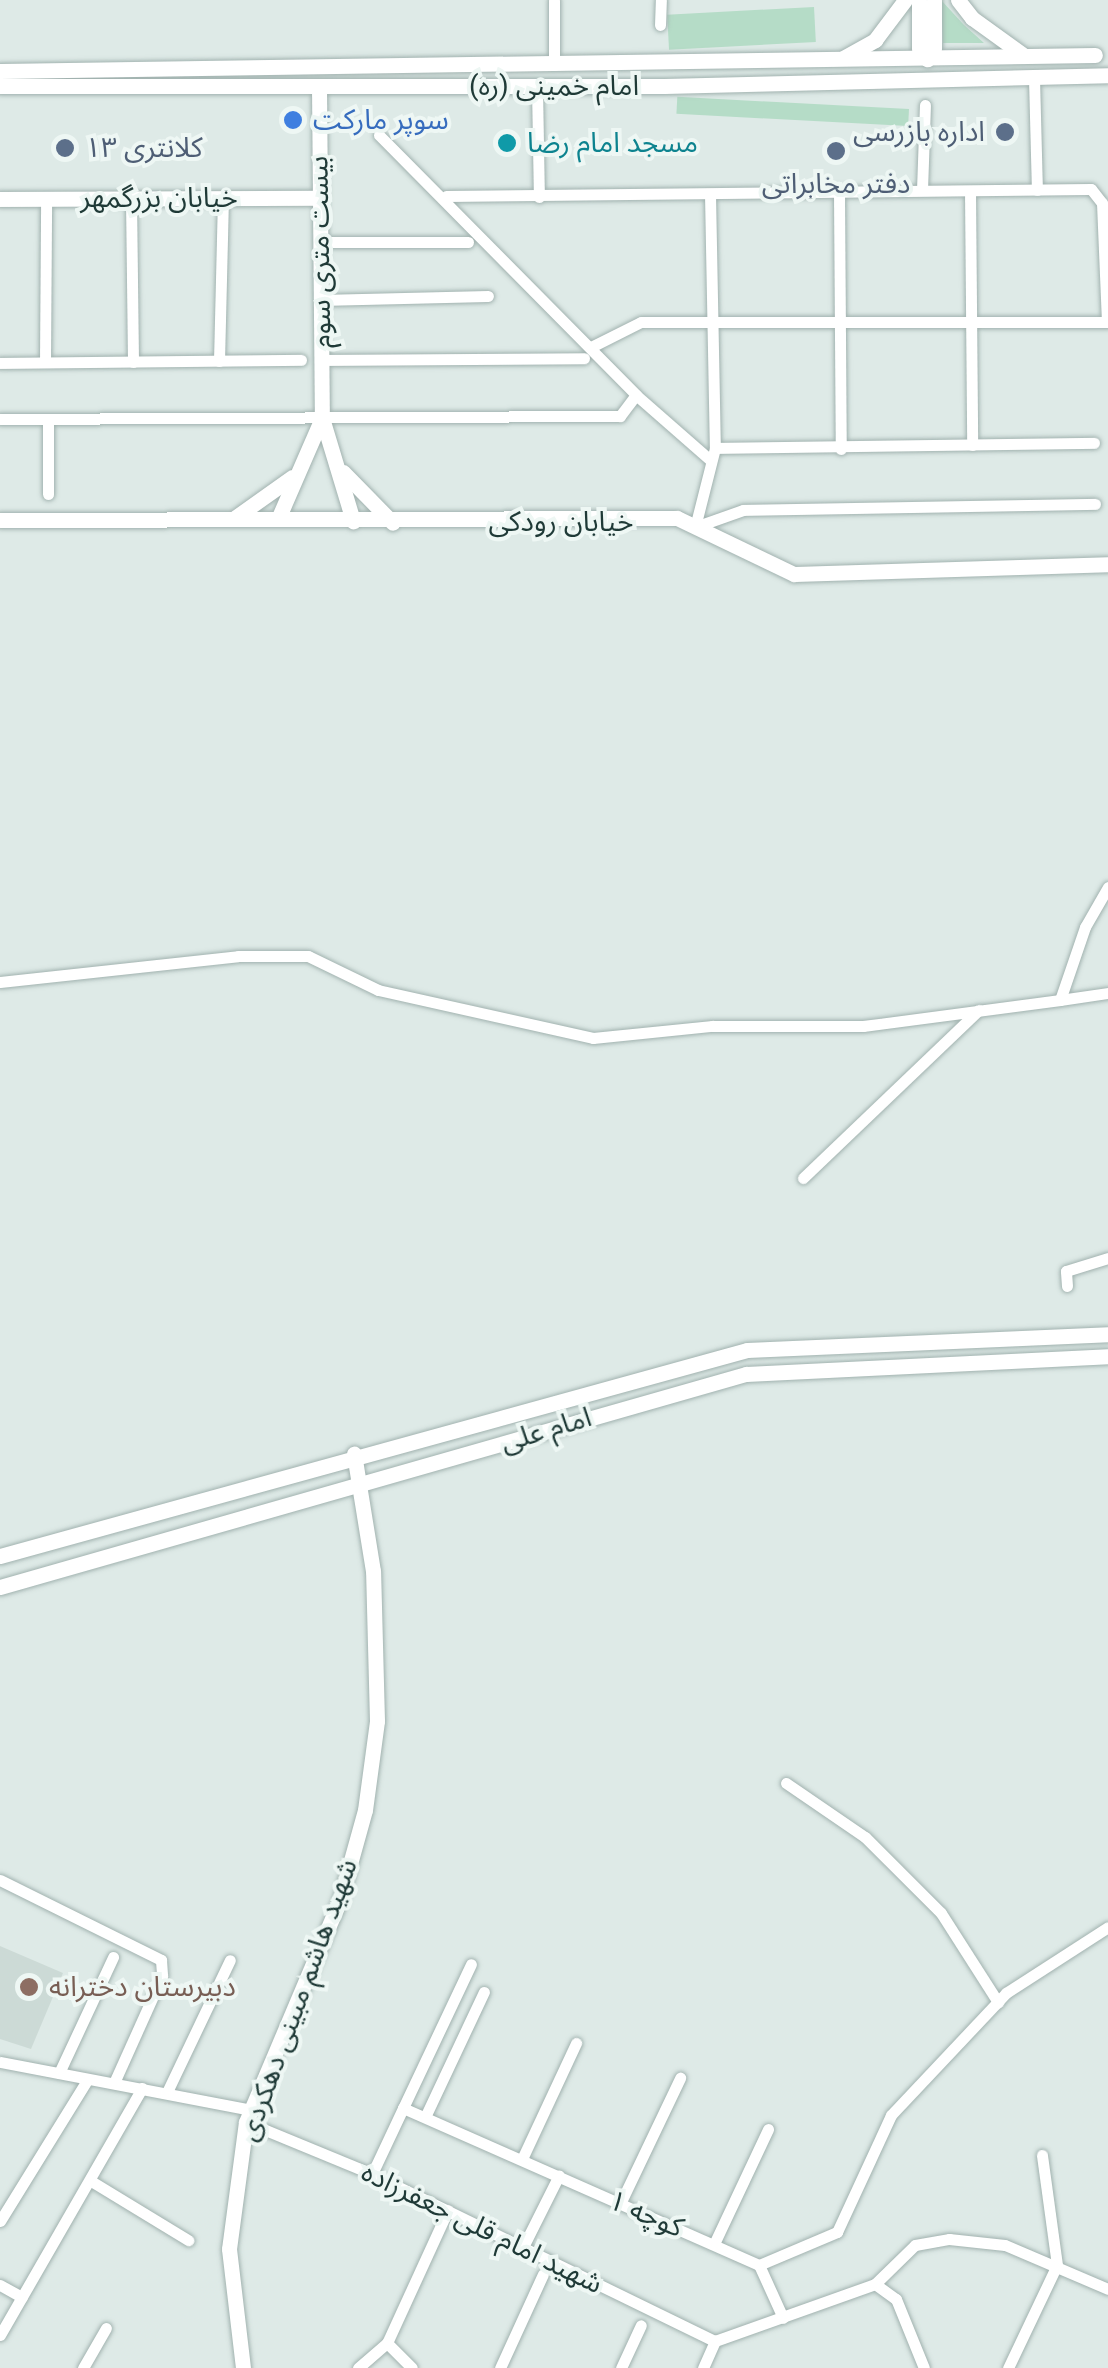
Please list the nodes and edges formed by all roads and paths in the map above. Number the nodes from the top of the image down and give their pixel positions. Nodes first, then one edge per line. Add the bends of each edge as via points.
1 (554, 0) edge
2 (661, 0) edge
3 (904, 0) edge
4 (918, 0) edge
5 (934, 0) edge
6 (958, 0) edge
7 (660, 25) dead end
8 (1104, 47) edge
9 (996, 56) junction
10 (1026, 56) junction
11 (927, 59) junction
12 (838, 60) junction
13 (554, 65) junction
14 (0, 70) edge
15 (1105, 74) edge
16 (994, 76) junction
17 (927, 77) junction
18 (1034, 78) junction
19 (0, 86) edge
20 (319, 86) junction
21 (537, 87) junction
22 (924, 105) dead end
23 (380, 136) dead end
24 (922, 190) junction
25 (1036, 190) junction
26 (970, 191) junction
27 (838, 193) junction
28 (710, 194) junction
29 (446, 196) junction
30 (540, 197) junction
31 (130, 198) junction
32 (223, 198) junction
33 (318, 198) junction
34 (0, 199) edge
35 (46, 199) junction
36 (318, 242) junction
37 (468, 242) dead end
38 (488, 296) dead end
39 (320, 300) junction
40 (971, 320) junction
41 (1108, 322) edge
42 (843, 323) junction
43 (711, 324) junction
44 (587, 352) junction
45 (301, 360) dead end
46 (321, 360) junction
47 (219, 361) junction
48 (45, 362) junction
49 (132, 362) junction
50 (0, 363) edge
51 (636, 395) junction
52 (322, 418) junction
53 (0, 419) edge
54 (48, 419) junction
55 (1094, 443) dead end
56 (972, 445) junction
57 (841, 449) junction
58 (712, 453) junction
59 (342, 470) junction
60 (298, 471) junction
61 (48, 494) dead end
62 (1095, 504) dead end
63 (232, 519) junction
64 (0, 520) edge
65 (278, 520) junction
66 (353, 521) junction
67 (392, 524) junction
68 (695, 527) junction
69 (1108, 564) edge
70 (1108, 887) edge
71 (0, 982) edge
72 (1108, 993) edge
73 (1060, 1000) junction
74 (979, 1010) junction
75 (803, 1178) dead end
76 (1108, 1258) edge
77 (1066, 1286) dead end
78 (1108, 1334) edge
79 (742, 1351) junction
80 (1108, 1356) edge
81 (746, 1374) junction
82 (354, 1454) junction
83 (356, 1488) junction
84 (0, 1556) edge
85 (0, 1587) edge
86 (786, 1782) dead end
87 (0, 1880) edge
88 (1108, 1928) edge
89 (113, 1956) dead end
90 (230, 1960) dead end
91 (471, 1964) dead end
92 (484, 1992) dead end
93 (998, 2002) junction
94 (576, 2043) dead end
95 (0, 2062) edge
96 (59, 2074) junction
97 (680, 2078) dead end
98 (88, 2080) junction
99 (114, 2084) junction
100 (142, 2088) junction
101 (167, 2092) junction
102 (404, 2108) junction
103 (426, 2115) junction
104 (248, 2116) junction
105 (768, 2129) dead end
106 (1042, 2154) dead end
107 (522, 2159) junction
108 (372, 2174) junction
109 (558, 2176) junction
110 (91, 2181) junction
111 (620, 2204) junction
112 (448, 2210) junction
113 (0, 2220) edge
114 (188, 2240) dead end
115 (714, 2244) junction
116 (523, 2246) junction
117 (760, 2264) junction
118 (1057, 2265) junction
119 (542, 2274) dead end
120 (874, 2284) junction
121 (0, 2285) edge
122 (1108, 2289) edge
123 (22, 2297) junction
124 (783, 2318) junction
125 (641, 2325) dead end
126 (106, 2328) dead end
127 (0, 2335) edge
128 (715, 2340) junction
129 (387, 2343) junction
130 (82, 2368) edge
131 (243, 2368) edge
132 (358, 2368) edge
133 (412, 2368) edge
134 (500, 2368) edge
135 (621, 2368) edge
136 (703, 2368) edge
137 (924, 2368) edge
138 (1008, 2368) edge

1 - 13 street
2 - 7 street
3 - 12 main road via 874,40
4 - 11 main road via 919,48
5 - 11 main road via 934,48
6 - 10 main road
8 - 10 main road, امام خمینی (ره)
9 - 10 main road, امام خمینی (ره)
9 - 11 main road, امام خمینی (ره)
9 - 16 main road via 977,68
11 - 12 main road, امام خمینی (ره)
11 - 17 main road
12 - 13 main road, امام خمینی (ره)
13 - 14 main road, امام خمینی (ره)
15 - 18 main road, امام خمینی (ره)
16 - 17 main road, امام خمینی (ره)
16 - 18 main road, امام خمینی (ره)
17 - 21 main road, امام خمینی (ره)
18 - 25 street
19 - 20 main road, امام خمینی (ره)
20 - 21 main road, امام خمینی (ره)
20 - 33 main road, بیست متری سوم
21 - 30 street
22 - 24 street
23 - 29 street
24 - 26 street
24 - 27 street
25 - 26 street
25 - 41 street via 1091,189 1102,203
26 - 40 street
27 - 28 street
27 - 42 street
28 - 30 street
28 - 43 street
29 - 30 street
29 - 44 street
31 - 32 main road, خیابان بزرگمهر
31 - 35 main road, خیابان بزرگمهر
31 - 49 street
32 - 33 main road, خیابان بزرگمهر
32 - 47 street
33 - 36 main road, بیست متری سوم
34 - 35 main road, خیابان بزرگمهر
35 - 48 street
36 - 37 street
36 - 39 main road, بیست متری سوم
38 - 39 street
39 - 46 main road, بیست متری سوم
40 - 41 street
40 - 42 street
40 - 56 street
42 - 43 street
42 - 57 street
43 - 44 street via 642,322
43 - 58 street
44 - 46 street
44 - 51 street
45 - 47 street
46 - 52 main road, بیست متری سوم
47 - 49 street
48 - 49 street
48 - 50 street
51 - 52 street via 620,416
51 - 58 street
52 - 54 street
52 - 59 main road, بیست متری سوم
52 - 60 main road, بیست متری سوم
53 - 54 street
54 - 61 street
55 - 56 street
56 - 57 street
57 - 58 street
58 - 68 street
59 - 66 main road, بیست متری سوم
59 - 67 main road
60 - 63 main road
60 - 65 main road, بیست متری سوم
62 - 68 street via 743,510
63 - 64 main road, خیابان رودکی
63 - 65 main road, خیابان رودکی
65 - 66 main road, خیابان رودکی
66 - 67 main road, خیابان رودکی
67 - 68 main road, خیابان رودکی via 677,518
68 - 69 main road, خیابان رودکی via 794,574
70 - 73 street via 1085,927
71 - 74 street via 238,956 308,956 378,990 592,1038 712,1026 863,1026
72 - 73 street
73 - 74 street
74 - 75 street
76 - 77 street via 1066,1271
78 - 79 main road, امام علی
79 - 81 main road
79 - 82 main road, امام علی
80 - 81 main road, امام علی
81 - 83 main road, امام علی
82 - 83 main road, شهید هاشم مبینی دهکردی
82 - 84 main road, امام علی
83 - 85 main road, امام علی via 340,1486 78,1570
83 - 104 main road, شهید هاشم مبینی دهکردی via 378,1652 365,1810 340,1900
86 - 93 street via 865,1837 941,1913
87 - 99 street via 161,1960 162,1976
88 - 93 street
89 - 96 street
90 - 101 street
91 - 102 street
92 - 103 street
93 - 117 street via 891,2115 837,2232
94 - 107 street
95 - 96 street, شهید امام قلی جعفرزاده
96 - 98 street, شهید امام قلی جعفرزاده
97 - 111 street
98 - 99 street, شهید امام قلی جعفرزاده
98 - 113 street
99 - 100 street, شهید امام قلی جعفرزاده
100 - 101 street, شهید امام قلی جعفرزاده
100 - 110 street
101 - 104 street, شهید امام قلی جعفرزاده
102 - 103 street, کوچه ۱
102 - 108 street
103 - 107 street, کوچه ۱
104 - 108 street, شهید امام قلی جعفرزاده
104 - 131 main road, شهید هاشم مبینی دهکردی via 229,2249
105 - 115 street
106 - 118 street
107 - 109 street, کوچه ۱
108 - 112 street, شهید امام قلی جعفرزاده
109 - 111 street, کوچه ۱
109 - 116 street
110 - 114 street
110 - 123 street
111 - 115 street, کوچه ۱
112 - 116 street, شهید امام قلی جعفرزاده
112 - 129 street
115 - 117 street, کوچه ۱
116 - 128 street, شهید امام قلی جعفرزاده
117 - 124 street
118 - 120 street via 991,2242 949,2239 916,2245
118 - 122 street
118 - 138 street
119 - 134 street
120 - 124 street
120 - 137 street via 896,2299
121 - 123 street
123 - 127 street
124 - 128 street
125 - 135 street
126 - 130 street
128 - 136 street
129 - 132 street
129 - 133 street

